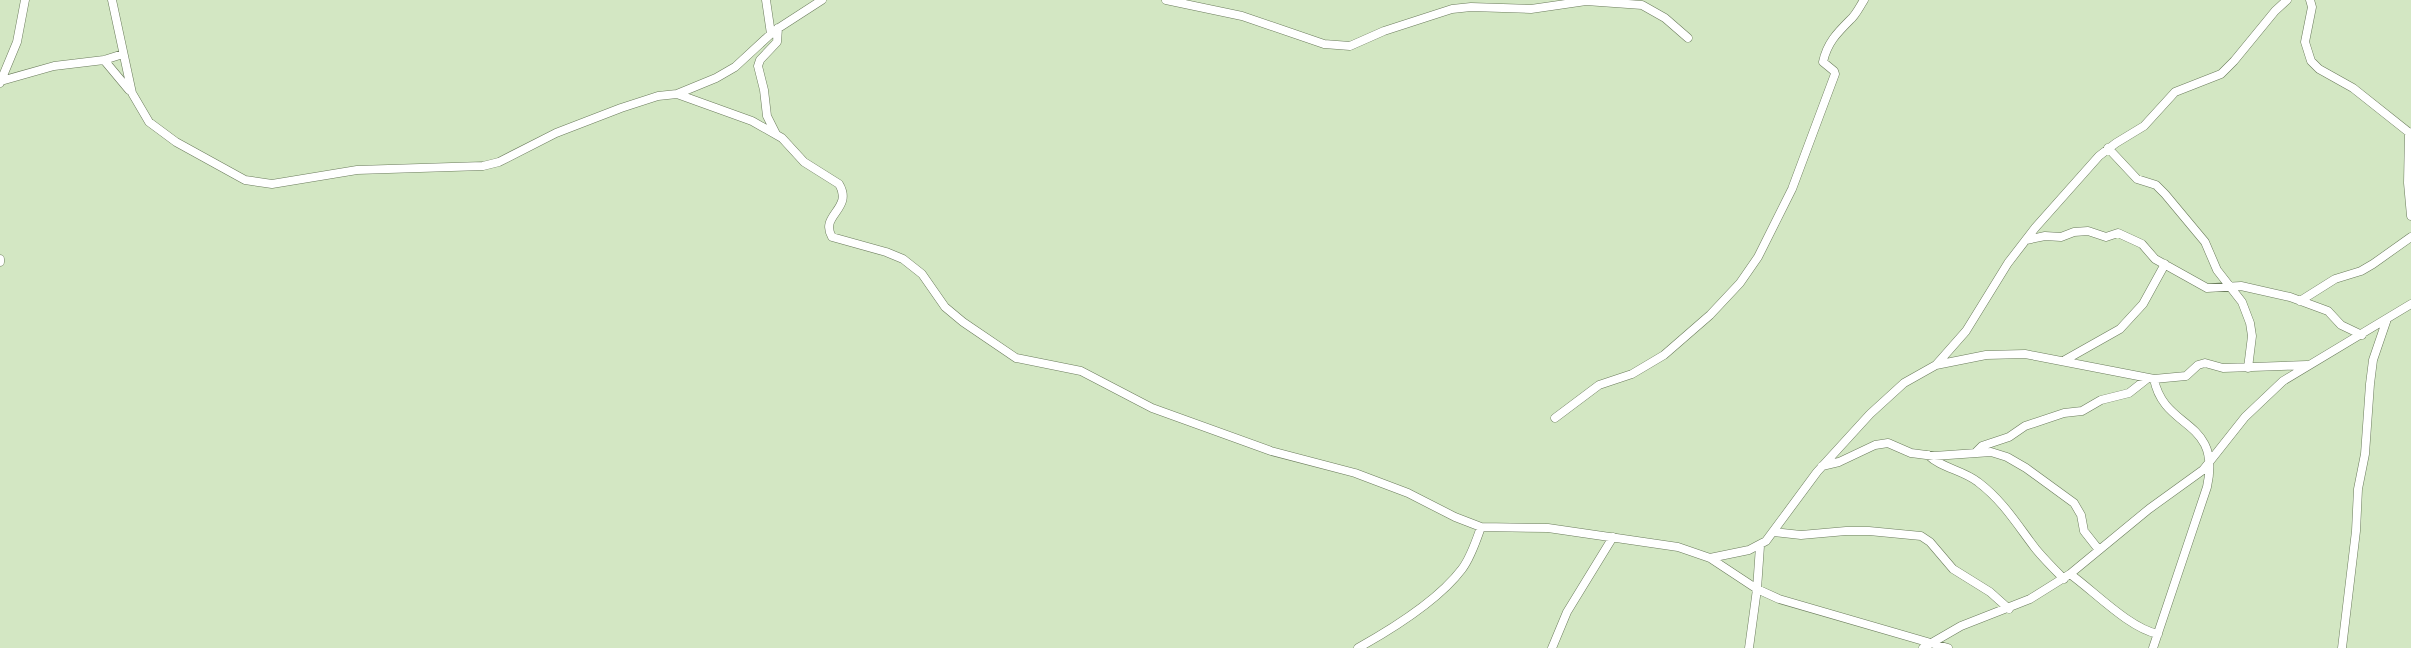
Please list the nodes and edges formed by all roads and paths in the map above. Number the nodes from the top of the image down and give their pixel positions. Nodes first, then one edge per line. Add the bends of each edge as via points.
1 (25, 0) edge
2 (112, 0) edge
3 (766, 0) edge
4 (822, 0) edge
5 (1166, 0) edge
6 (1864, 0) edge
7 (2287, 0) edge
8 (2310, 0) edge
9 (1643, 2) edge
10 (778, 28) junction
11 (771, 34) junction
12 (1688, 38) dead end
13 (123, 54) junction
14 (104, 60) junction
15 (1, 82) edge
16 (132, 93) junction
17 (677, 94) junction
18 (2410, 133) edge
19 (776, 134) junction
20 (2108, 148) junction
21 (2411, 216) edge
22 (2411, 237) edge
23 (2026, 240) junction
24 (2165, 264) junction
25 (2229, 286) junction
26 (2300, 301) junction
27 (2411, 304) edge
28 (2387, 319) junction
29 (2362, 335) junction
30 (2065, 360) junction
31 (1936, 365) junction
32 (2307, 365) junction
33 (2248, 368) junction
34 (2151, 378) junction
35 (1555, 418) dead end
36 (1976, 452) junction
37 (1928, 455) junction
38 (2211, 462) junction
39 (1822, 466) junction
40 (1481, 527) junction
41 (1774, 532) junction
42 (1613, 537) junction
43 (1760, 546) junction
44 (2099, 550) junction
45 (1710, 558) junction
46 (2067, 576) junction
47 (1757, 589) junction
48 (2009, 609) junction
49 (2158, 634) junction
50 (1933, 643) junction
51 (1358, 648) edge
52 (1552, 648) edge
53 (1749, 648) edge
54 (1923, 648) edge
55 (1948, 648) edge
56 (2153, 648) edge
57 (2342, 648) edge

1 - 15 street via 14,50
2 - 13 street
3 - 11 street
4 - 10 street
5 - 9 street via 1242,16 1338,46 1350,46 1408,22 1460,8 1532,8 1586,1
6 - 35 street via 1830,43 1823,62 1835,74 1801,170 1758,257 1740,283 1710,315 1664,355 1632,374 1598,385
7 - 20 street via 2221,74 2175,92 2144,126
8 - 18 street via 2312,8 2305,42 2311,61 2318,69 2353,88
9 - 12 street
10 - 11 street
10 - 19 street via 778,42 758,66 767,116
11 - 17 street via 735,67
13 - 14 street
13 - 16 street
14 - 15 street via 54,66
14 - 16 street
16 - 17 street via 148,122 176,142 245,180 272,184 357,170 483,166 499,162 556,133 621,108 658,96
17 - 19 street via 752,121
18 - 21 street via 2408,182
19 - 40 street via 804,162 842,189 842,203 830,220 832,237 903,259 922,274 945,307 1006,353 1024,360 1081,371 1152,408 1265,449 1355,473
20 - 23 street via 2077,179
20 - 25 street via 2137,179 2156,185 2165,194 2205,242 2217,270
22 - 26 street via 2361,271 2335,279
23 - 24 street via 2061,237 2074,232 2088,231 2106,237 2118,233 2142,244
23 - 31 street via 1966,330
24 - 25 street via 2207,288
24 - 30 street via 2144,304 2120,329
25 - 26 street via 2262,290
25 - 33 street via 2242,302 2250,323 2252,336
26 - 29 street via 2328,311 2341,325
27 - 28 street
28 - 29 street
28 - 57 street via 2373,360
29 - 32 street
30 - 31 street via 2007,353
30 - 34 street
31 - 39 street via 1889,396
32 - 33 street
32 - 38 street via 2283,381 2245,417
33 - 34 street via 2223,368 2205,363 2186,376
34 - 36 street via 2129,393 2101,400 2082,411 2064,413 2025,426
34 - 38 street via 2163,402 2199,434
36 - 37 street via 1954,456
36 - 44 street via 2007,457 2063,493 2077,508 2084,531
37 - 39 street via 1911,453 1888,443
37 - 46 street via 1968,476 1997,498 2036,549
38 - 44 street
38 - 49 street via 2207,487
39 - 41 street
40 - 42 street via 1548,528
40 - 51 street via 1466,563 1448,584 1391,630
41 - 43 street
41 - 48 street via 1801,535 1846,531 1921,536 1953,569 1984,587
42 - 45 street via 1678,547
42 - 52 street via 1567,612
43 - 45 street
43 - 47 street
44 - 46 street
45 - 47 street
46 - 48 street
46 - 49 street via 2135,624
47 - 50 street via 1797,605
47 - 53 street
48 - 50 street via 1961,626
49 - 56 street
50 - 54 street
50 - 55 street

